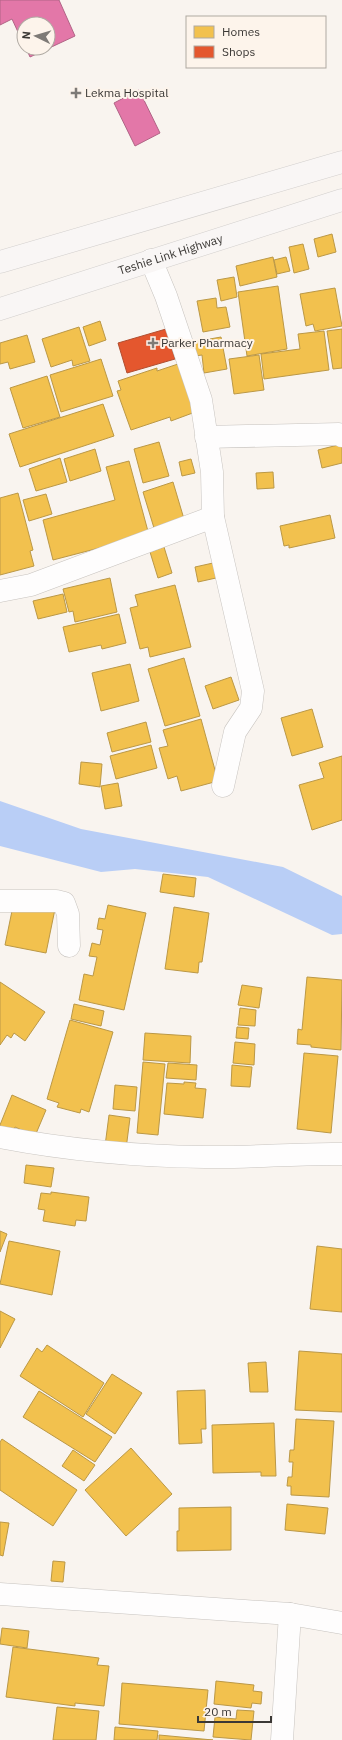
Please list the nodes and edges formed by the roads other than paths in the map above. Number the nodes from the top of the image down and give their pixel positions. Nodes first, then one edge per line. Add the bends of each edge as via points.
1 (342, 162) edge
2 (342, 200) edge
3 (151, 260) junction
4 (0, 262) edge
5 (0, 309) edge
6 (342, 436) edge
7 (206, 438) junction
8 (213, 517) junction
9 (0, 591) edge
10 (223, 786) dead end
11 (0, 901) edge
12 (69, 946) dead end
13 (0, 1137) edge
14 (342, 1154) edge
15 (0, 1594) edge
16 (290, 1614) junction
17 (342, 1623) edge
18 (282, 1740) edge

1 - 4 main road
2 - 3 main road, Teshie Link Highway
3 - 5 main road, Teshie Link Highway
3 - 7 street via 166,296 201,400
6 - 7 street via 339,434
7 - 8 street via 212,472
8 - 9 street via 31,585
8 - 10 street via 253,691 251,708 235,732
11 - 12 street via 64,903 68,914
13 - 14 street via 31,1143 142,1154 206,1157
15 - 16 street
16 - 17 street
16 - 18 street

